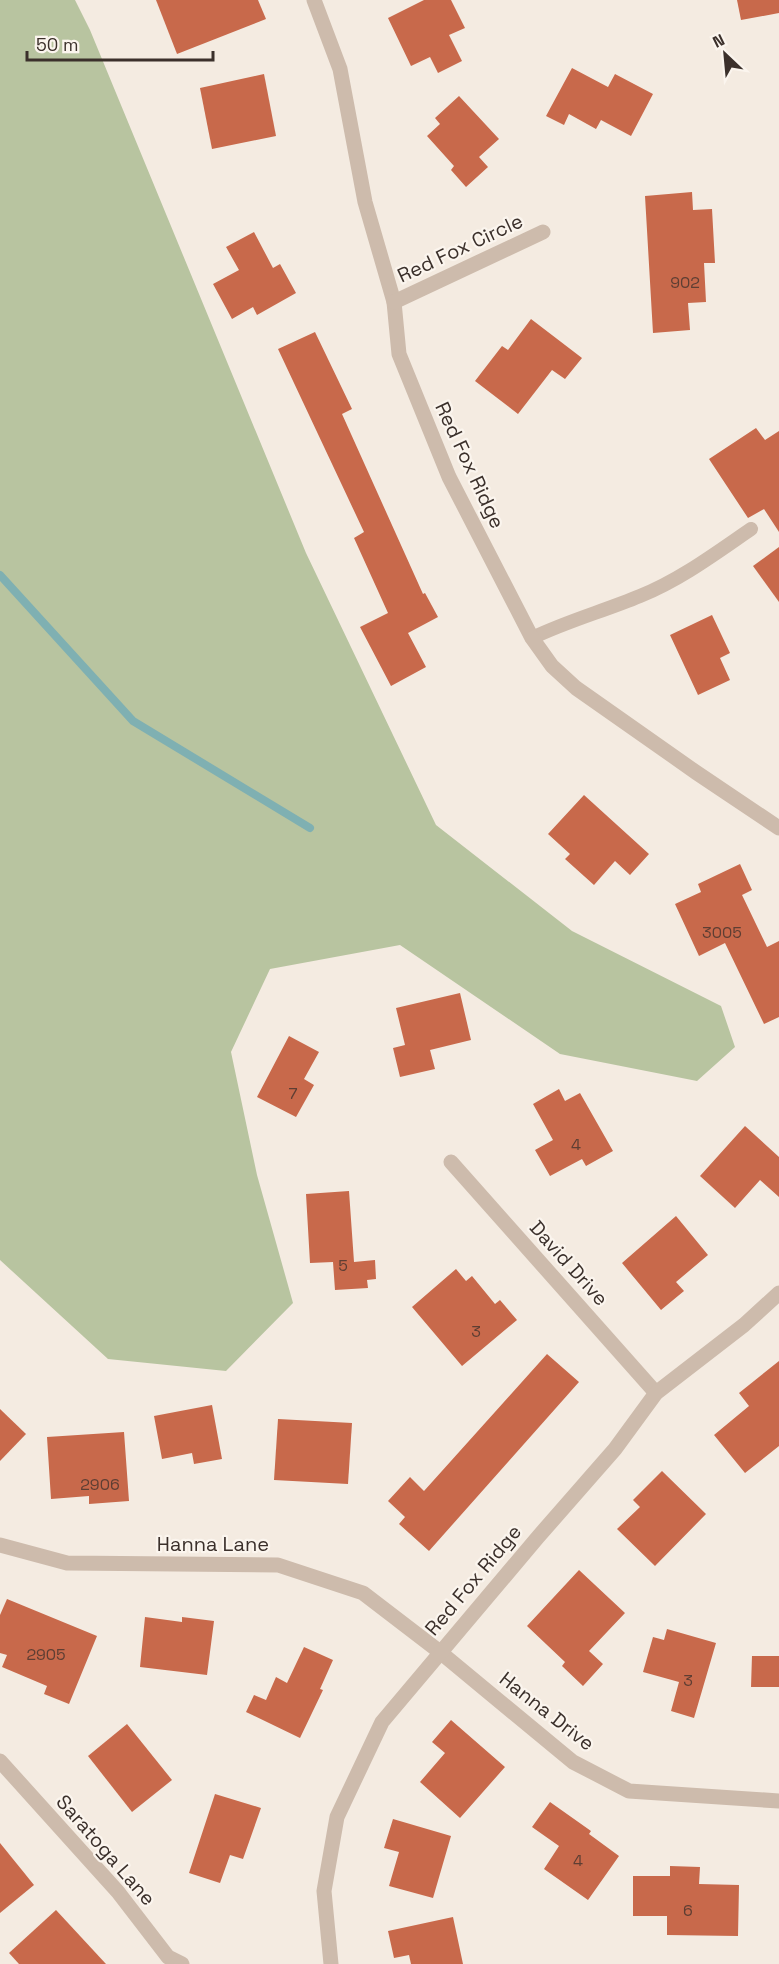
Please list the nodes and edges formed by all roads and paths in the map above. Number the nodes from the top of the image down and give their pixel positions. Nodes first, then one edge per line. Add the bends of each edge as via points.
1 (314, 0) edge
2 (543, 232) dead end
3 (394, 302) junction
4 (751, 529) dead end
5 (532, 638) junction
6 (779, 828) edge
7 (451, 1162) dead end
8 (779, 1293) edge
9 (656, 1393) junction
10 (0, 1545) edge
11 (440, 1652) junction
12 (0, 1761) edge
13 (779, 1801) edge
14 (182, 1964) edge
15 (331, 1964) edge

1 - 3 street, Red Fox Ridge via 340,69 365,202
2 - 3 street, Red Fox Circle
3 - 5 street, Red Fox Ridge via 399,354 449,477
4 - 5 lane via 658,588
5 - 6 street, Red Fox Ridge via 552,666 576,688
7 - 9 street, David Drive
8 - 9 street, Red Fox Ridge
9 - 11 street, Red Fox Ridge via 615,1449
10 - 11 street, Hanna Lane via 67,1563 278,1565 363,1593
11 - 13 street, Hanna Drive via 573,1762 629,1791
11 - 15 street, Red Fox Ridge via 382,1722 337,1817 324,1891
12 - 14 street, Saratoga Lane via 118,1892 168,1957

